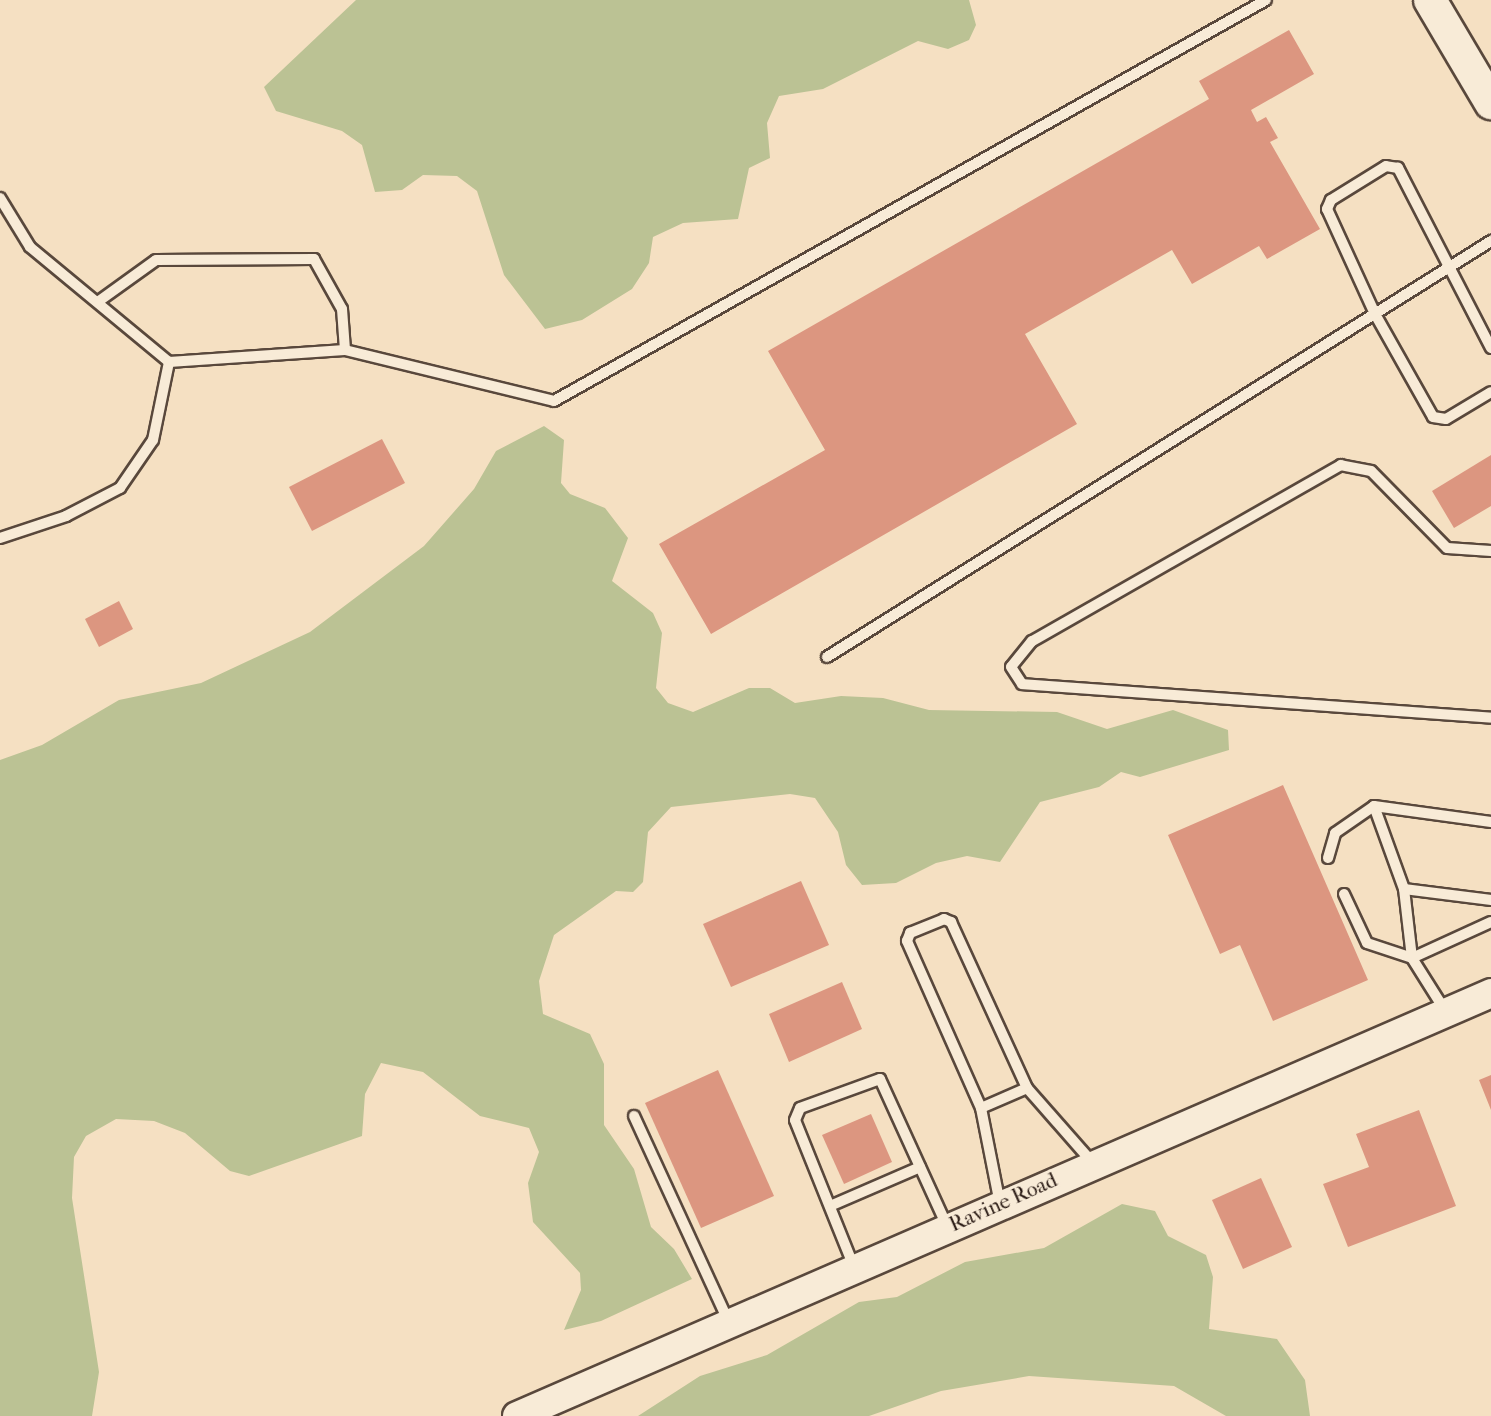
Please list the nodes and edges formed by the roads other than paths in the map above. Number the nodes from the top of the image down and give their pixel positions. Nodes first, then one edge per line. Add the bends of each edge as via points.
1 (1266, 0) edge
2 (1430, 0) edge
3 (1491, 103) edge
4 (0, 198) edge
5 (1491, 241) edge
6 (1448, 268) junction
7 (99, 301) junction
8 (1375, 314) junction
9 (1491, 348) edge
10 (345, 350) junction
11 (169, 362) junction
12 (1491, 392) edge
13 (0, 537) edge
14 (1491, 551) edge
15 (827, 657) dead end
16 (1491, 718) edge
17 (1374, 806) junction
18 (1491, 822) edge
19 (1328, 858) dead end
20 (1404, 888) junction
21 (1344, 894) dead end
22 (1491, 900) edge
23 (1491, 922) edge
24 (1412, 958) junction
25 (1491, 993) edge
26 (1446, 1012) junction
27 (1027, 1088) junction
28 (981, 1108) junction
29 (634, 1116) dead end
30 (1092, 1162) junction
31 (920, 1167) junction
32 (1000, 1204) junction
33 (830, 1206) junction
34 (947, 1226) junction
35 (854, 1267) junction
36 (729, 1323) junction
37 (517, 1416) edge

1 - 10 lane via 554,401
2 - 3 main road
4 - 7 lane via 30,247
5 - 6 lane
6 - 8 lane
6 - 8 lane via 1393,164 1331,200 1327,209
6 - 9 lane
7 - 10 lane via 156,260 314,259 342,309
7 - 11 lane
8 - 12 lane via 1438,421
8 - 15 lane
10 - 11 lane
11 - 13 lane via 153,440 120,488 66,516
14 - 16 lane via 1447,548 1371,471 1341,466 1032,641 1011,667 1022,684
17 - 18 lane
17 - 19 lane via 1335,833
17 - 20 lane
20 - 22 lane
20 - 24 lane
21 - 24 lane via 1367,943
23 - 24 lane
24 - 26 lane
25 - 26 street, Ravine Road
26 - 30 street, Ravine Road
27 - 28 lane
27 - 28 lane via 951,922 944,919 911,933 907,941
27 - 30 lane
28 - 32 lane
29 - 36 lane
30 - 32 street, Ravine Road
31 - 33 lane
31 - 33 lane via 880,1080 800,1108 795,1120
31 - 34 lane
32 - 34 street, Ravine Road
33 - 35 lane
34 - 35 street, Ravine Road
35 - 36 street, Ravine Road
36 - 37 street, Ravine Road

